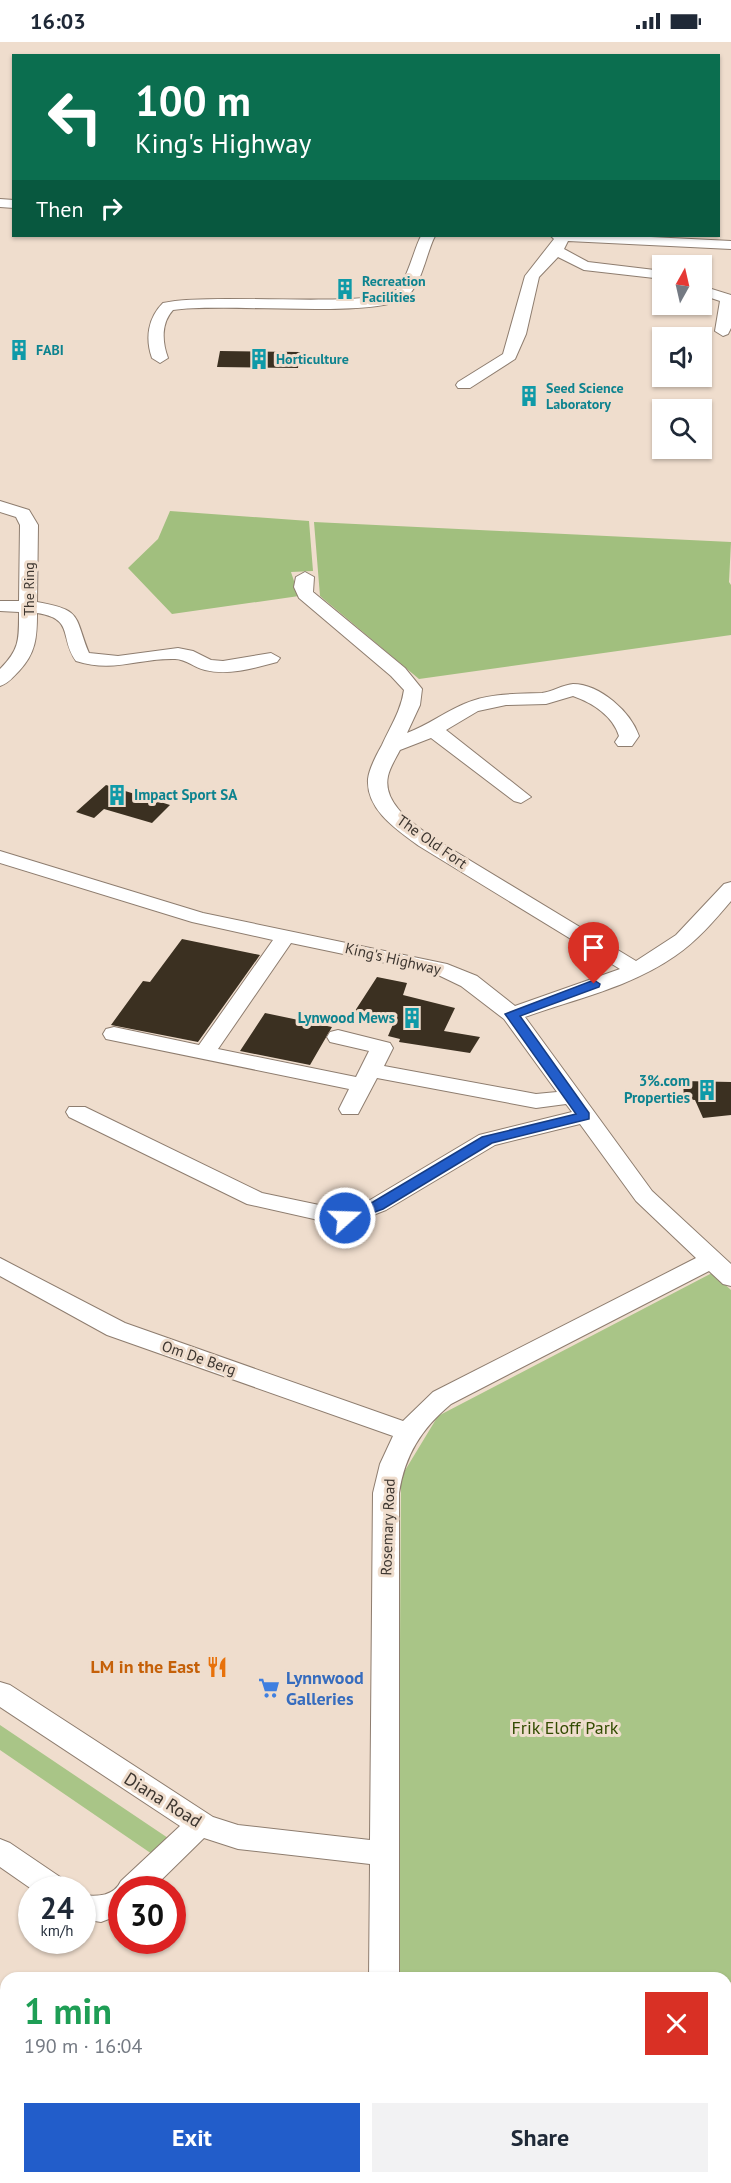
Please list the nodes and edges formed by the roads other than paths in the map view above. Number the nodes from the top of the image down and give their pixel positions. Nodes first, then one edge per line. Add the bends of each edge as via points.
1 (731, 231) edge
2 (428, 237) edge
3 (581, 237) edge
4 (557, 243) edge
5 (728, 245) edge
6 (652, 273) edge
7 (712, 293) edge
8 (729, 299) edge
9 (723, 331) dead end
10 (160, 358) dead end
11 (465, 385) dead end
12 (0, 507) edge
13 (305, 577) dead end
14 (0, 606) edge
15 (29, 607) junction
16 (271, 658) dead end
17 (0, 680) edge
18 (433, 730) junction
19 (625, 742) dead end
20 (390, 747) junction
21 (521, 796) dead end
22 (0, 857) edge
23 (731, 888) edge
24 (286, 936) junction
25 (635, 969) junction
26 (512, 1014) junction
27 (114, 1034) dead end
28 (338, 1037) dead end
29 (205, 1052) junction
30 (367, 1078) junction
31 (571, 1097) junction
32 (350, 1109) dead end
33 (77, 1112) dead end
34 (585, 1116) junction
35 (712, 1260) junction
36 (0, 1266) edge
37 (731, 1278) edge
38 (408, 1432) junction
39 (0, 1693) edge
40 (200, 1824) junction
41 (0, 1851) edge
42 (385, 1854) junction
43 (35, 1876) edge
44 (146, 1876) edge
45 (384, 1972) edge

1 - 5 street
2 - 10 street via 403,292 392,300 168,306 154,337
3 - 5 street
4 - 6 street via 584,266
4 - 11 street via 532,276 510,356
7 - 8 street
8 - 9 street
12 - 15 street, The Ring via 23,514 28,521
13 - 20 street, The Old Fort via 303,591 318,607 411,686 411,705
14 - 15 street
15 - 16 street via 68,617 82,657 91,660 113,662 178,653 218,667
15 - 17 street, The Ring via 26,648 16,666
18 - 19 street via 462,711 494,700 546,698 573,690 596,701 624,724 628,736
18 - 20 street
18 - 21 street
20 - 25 street, The Old Fort via 377,784 386,807 400,823
22 - 24 street, King's Highway via 199,918
23 - 25 street via 668,952
24 - 26 street, King's Highway via 440,969 481,988
24 - 29 street
25 - 26 street
26 - 31 street, King's Highway
27 - 29 street
28 - 30 street via 381,1047
29 - 30 street
30 - 31 street via 536,1101
30 - 32 street
31 - 34 street, King's Highway
33 - 34 street via 255,1199 345,1218 378,1205 487,1140
34 - 35 street, King's Highway via 644,1196
35 - 37 street, King's Highway
35 - 38 street, Rosemary Road via 442,1398
36 - 38 street, Om De Berg via 116,1329
38 - 42 street, Rosemary Road via 391,1464 386,1493
39 - 40 street, Diana Road
40 - 42 street, Diana Road via 238,1837
40 - 44 street
41 - 43 street
42 - 45 street, Rosemary Road

